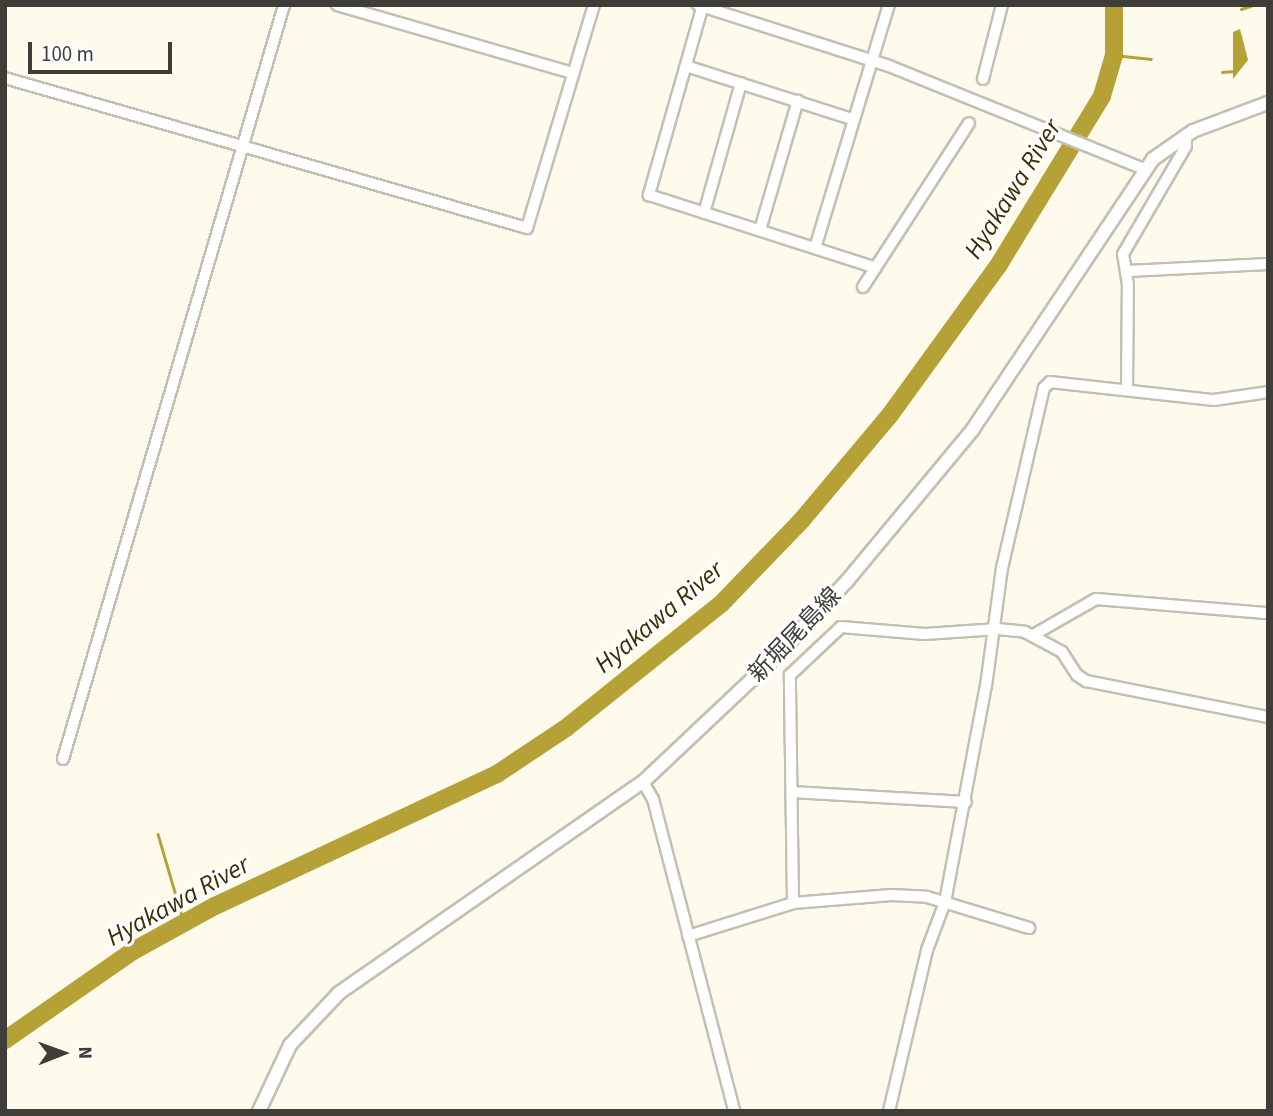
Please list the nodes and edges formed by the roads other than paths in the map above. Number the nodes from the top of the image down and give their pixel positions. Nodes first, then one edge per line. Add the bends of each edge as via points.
1 (284, 5) edge
2 (337, 5) edge
3 (594, 5) edge
4 (888, 5) edge
5 (1002, 5) edge
6 (701, 6) edge
7 (871, 61) junction
8 (686, 66) junction
9 (573, 74) junction
10 (5, 78) edge
11 (983, 79) dead end
12 (741, 83) junction
13 (798, 100) junction
14 (1268, 103) edge
15 (852, 119) junction
16 (969, 123) dead end
17 (1186, 135) junction
18 (243, 148) junction
19 (1144, 169) junction
20 (704, 213) junction
21 (760, 230) junction
22 (815, 248) junction
23 (1268, 264) edge
24 (876, 268) junction
25 (1128, 271) junction
26 (863, 287) dead end
27 (1127, 390) junction
28 (1268, 392) edge
29 (1268, 613) edge
30 (993, 630) junction
31 (1035, 634) junction
32 (1268, 717) edge
33 (63, 759) dead end
34 (643, 782) junction
35 (792, 792) junction
36 (966, 802) junction
37 (945, 902) junction
38 (793, 903) junction
39 (1029, 928) dead end
40 (688, 936) junction
41 (259, 1111) edge
42 (734, 1111) edge
43 (889, 1111) edge

1 - 18 street
2 - 9 street
3 - 9 street
4 - 7 street
5 - 11 street
6 - 7 street
6 - 8 street
7 - 15 street
7 - 19 street
8 - 12 street
8 - 20 street via 649,195
9 - 18 street via 527,229
10 - 18 street
12 - 13 street
12 - 20 street
13 - 15 street
13 - 21 street
14 - 17 main road, 新堀尾島線
15 - 22 street
16 - 24 street
17 - 19 main road, 新堀尾島線 via 1164,147
17 - 25 street via 1186,146 1125,246
18 - 33 street
19 - 34 main road, 新堀尾島線 via 1008,381 899,522 816,615
20 - 21 street
21 - 22 street
22 - 24 street
23 - 25 street
24 - 26 street
25 - 27 street
27 - 28 street via 1214,400
27 - 30 street via 1050,382 1044,388 1002,568
29 - 31 street via 1096,599
30 - 31 street
30 - 35 street via 925,634 841,627 790,675
30 - 36 street
31 - 32 street via 1062,652 1086,681
34 - 40 street via 653,799
34 - 41 main road, 新堀尾島線 via 339,993 290,1045
35 - 36 street
35 - 38 street
36 - 37 street
37 - 38 street via 892,895
37 - 39 street
37 - 43 street via 927,950
38 - 40 street
40 - 42 street

